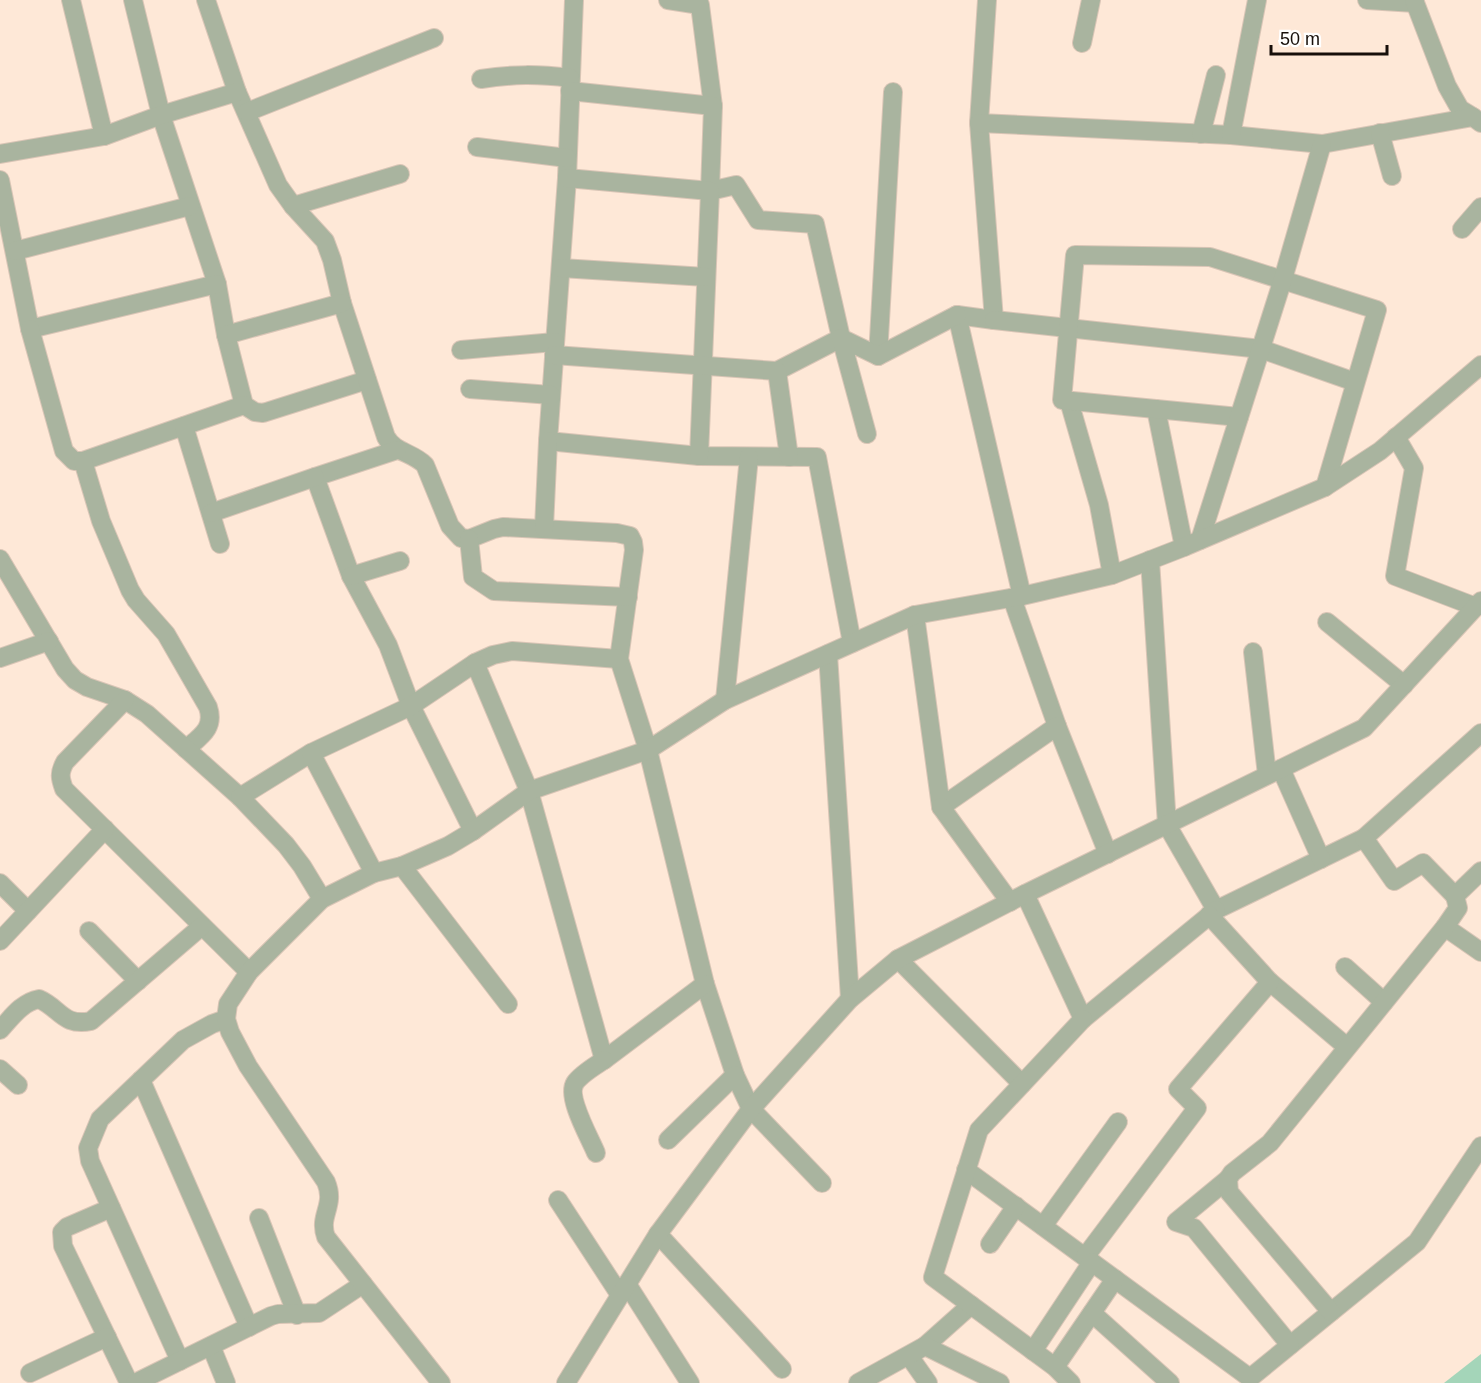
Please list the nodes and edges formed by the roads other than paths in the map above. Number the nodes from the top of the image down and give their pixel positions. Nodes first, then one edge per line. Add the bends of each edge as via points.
1 (71, 0) edge
2 (134, 0) edge
3 (206, 0) edge
4 (574, 0) edge
5 (668, 0) edge
6 (987, 0) edge
7 (1091, 0) edge
8 (1367, 0) edge
9 (1250, 1) edge
10 (1414, 1) edge
11 (434, 38) dead end
12 (1082, 43) dead end
13 (1216, 75) dead end
14 (481, 79) dead end
15 (570, 84) junction
16 (237, 92) junction
17 (893, 92) dead end
18 (713, 106) junction
19 (248, 112) junction
20 (161, 114) junction
21 (1477, 120) edge
22 (979, 123) junction
23 (1380, 133) junction
24 (1201, 134) junction
25 (1231, 135) junction
26 (104, 136) junction
27 (1322, 144) junction
28 (477, 147) dead end
29 (0, 154) edge
30 (567, 158) junction
31 (400, 174) dead end
32 (1392, 176) dead end
33 (567, 178) junction
34 (0, 180) edge
35 (710, 191) junction
36 (190, 206) junction
37 (292, 206) junction
38 (1481, 207) edge
39 (1462, 229) dead end
40 (15, 251) junction
41 (561, 268) junction
42 (706, 277) junction
43 (1283, 279) junction
44 (217, 284) junction
45 (342, 303) junction
46 (957, 315) junction
47 (994, 320) junction
48 (1068, 328) junction
49 (30, 329) junction
50 (226, 335) junction
51 (842, 338) junction
52 (555, 348) junction
53 (461, 350) dead end
54 (1260, 350) junction
55 (878, 356) junction
56 (1481, 365) edge
57 (702, 366) junction
58 (777, 370) junction
59 (367, 380) junction
60 (1355, 382) junction
61 (470, 389) dead end
62 (551, 395) junction
63 (1069, 401) junction
64 (244, 405) junction
65 (1156, 409) junction
66 (1239, 417) junction
67 (184, 426) junction
68 (867, 434) dead end
69 (1396, 437) junction
70 (548, 441) junction
71 (397, 450) junction
72 (699, 456) junction
73 (749, 457) junction
74 (789, 457) junction
75 (83, 461) junction
76 (315, 477) junction
77 (1324, 487) junction
78 (210, 513) junction
79 (544, 528) junction
80 (469, 539) junction
81 (1192, 543) junction
82 (220, 544) dead end
83 (0, 559) edge
84 (1150, 560) junction
85 (400, 561) dead end
86 (1112, 575) junction
87 (351, 576) junction
88 (628, 597) junction
89 (1017, 597) junction
90 (1478, 604) edge
91 (915, 615) junction
92 (1327, 622) dead end
93 (49, 641) junction
94 (852, 643) junction
95 (1253, 652) dead end
96 (828, 654) junction
97 (0, 658) edge
98 (619, 659) junction
99 (475, 663) junction
100 (1404, 685) junction
101 (125, 700) junction
102 (725, 700) junction
103 (411, 706) junction
104 (1057, 726) junction
105 (1481, 733) edge
106 (186, 748) junction
107 (648, 750) junction
108 (311, 753) junction
109 (1274, 772) junction
110 (529, 791) junction
111 (240, 797) junction
112 (941, 807) junction
113 (1167, 825) junction
114 (105, 829) junction
115 (473, 831) junction
116 (1364, 838) junction
117 (1108, 854) junction
118 (1321, 859) junction
119 (402, 866) junction
120 (1481, 871) edge
121 (374, 873) junction
122 (0, 883) edge
123 (1455, 896) junction
124 (1018, 898) junction
125 (322, 899) junction
126 (28, 910) junction
127 (1213, 913) junction
128 (202, 926) junction
129 (1445, 927) junction
130 (89, 931) dead end
131 (0, 941) edge
132 (1481, 952) edge
133 (898, 959) junction
134 (1345, 967) dead end
135 (249, 972) junction
136 (138, 981) junction
137 (1270, 982) junction
138 (705, 984) junction
139 (850, 999) junction
140 (1384, 1002) junction
141 (508, 1004) dead end
142 (226, 1019) junction
143 (1083, 1019) junction
144 (0, 1029) edge
145 (1347, 1047) junction
146 (604, 1060) junction
147 (0, 1069) edge
148 (735, 1075) junction
149 (141, 1080) junction
150 (1022, 1084) junction
151 (18, 1085) dead end
152 (751, 1109) junction
153 (1118, 1122) dead end
154 (668, 1140) dead end
155 (1481, 1146) edge
156 (596, 1153) dead end
157 (966, 1170) junction
158 (1228, 1179) junction
159 (822, 1183) dead end
160 (558, 1200) dead end
161 (1016, 1206) junction
162 (111, 1208) junction
163 (259, 1218) dead end
164 (1043, 1226) junction
165 (658, 1234) junction
166 (990, 1244) dead end
167 (1088, 1260) junction
168 (1115, 1279) junction
169 (363, 1284) junction
170 (623, 1290) junction
171 (971, 1305) junction
172 (1331, 1312) junction
173 (1092, 1313) junction
174 (297, 1315) junction
175 (249, 1327) junction
176 (107, 1336) junction
177 (1290, 1345) junction
178 (212, 1346) junction
179 (925, 1346) junction
180 (1033, 1351) junction
181 (909, 1356) junction
182 (180, 1361) junction
183 (1055, 1367) junction
184 (782, 1370) dead end
185 (30, 1373) dead end
186 (574, 1380) edge
187 (129, 1383) edge
188 (135, 1383) edge
189 (226, 1383) edge
190 (441, 1383) edge
191 (690, 1383) edge
192 (858, 1383) edge
193 (928, 1383) edge
194 (999, 1383) edge
195 (1071, 1383) edge
196 (1170, 1383) edge

1 - 26 street
2 - 20 street
3 - 16 street
4 - 15 street
5 - 18 street via 700,5
6 - 22 street
7 - 12 street
8 - 10 street
9 - 25 street
10 - 21 street via 1447,86 1460,109
11 - 19 street
13 - 24 street
14 - 15 street via 538,74
15 - 18 street
15 - 30 street
16 - 19 street
16 - 20 street
17 - 55 street
18 - 35 street
19 - 37 street via 278,185
20 - 26 street
20 - 36 street
21 - 23 street
22 - 24 street
22 - 47 street
23 - 27 street
23 - 32 street
24 - 25 street
25 - 27 street
26 - 29 street
27 - 43 street
28 - 30 street
30 - 33 street
31 - 37 street
33 - 35 street
33 - 41 street
34 - 40 street
35 - 42 street
35 - 51 street via 736,185 758,220 815,224
36 - 40 street
36 - 44 street
37 - 45 street via 325,241
38 - 39 street
40 - 49 street
41 - 42 street
41 - 52 street
42 - 57 street
43 - 48 street via 1210,256 1075,255
43 - 54 street
43 - 60 street via 1377,310
44 - 49 street
44 - 50 street
45 - 50 street
45 - 59 street
46 - 47 street
46 - 55 street
46 - 89 street
47 - 48 street
48 - 54 street
48 - 63 street via 1062,400
49 - 75 street via 64,451 74,461
50 - 64 street
51 - 55 street
51 - 58 street
51 - 68 street
52 - 53 street
52 - 57 street
52 - 62 street
54 - 60 street
54 - 66 street
56 - 69 street
57 - 58 street
57 - 72 street
58 - 74 street
59 - 64 street via 263,413
59 - 71 street via 386,436
60 - 77 street
61 - 62 street
62 - 70 street
63 - 65 street
63 - 86 street via 1099,505
64 - 67 street
65 - 66 street
65 - 81 street
66 - 81 street
67 - 75 street
67 - 78 street
69 - 77 street
69 - 90 street via 1414,468 1395,576
70 - 72 street
70 - 79 street
71 - 76 street
71 - 80 street via 417,457 425,465 450,526 461,538
72 - 73 street
73 - 74 street
73 - 102 street
74 - 94 street via 817,457
75 - 106 street via 101,521 130,590 166,634 208,707 211,716 205,732
76 - 78 street
76 - 87 street
77 - 81 street
78 - 82 street
79 - 80 street via 494,529
79 - 88 street via 630,536 634,550
80 - 88 street via 473,577 494,591
81 - 84 street
83 - 93 street
84 - 86 street
84 - 113 street
85 - 87 street
86 - 89 street
87 - 103 street via 388,645
88 - 98 street
89 - 91 street
89 - 104 street
90 - 100 street
91 - 94 street
91 - 112 street
92 - 100 street
93 - 97 street
93 - 101 street via 75,680
94 - 96 street
95 - 109 street
96 - 102 street
96 - 139 street
98 - 99 street via 512,651
98 - 107 street
99 - 103 street
99 - 110 street
100 - 109 street via 1364,728
101 - 106 street
101 - 114 street via 61,770 64,789
102 - 107 street
103 - 108 street
103 - 115 street
104 - 112 street
104 - 117 street
105 - 116 street
106 - 111 street
107 - 110 street
107 - 138 street
108 - 111 street
108 - 121 street
109 - 113 street
109 - 118 street
110 - 115 street
110 - 146 street
111 - 125 street via 286,845
112 - 124 street
113 - 117 street
113 - 127 street
114 - 126 street
114 - 128 street
115 - 119 street
116 - 118 street
116 - 123 street via 1394,881 1423,862
117 - 124 street
118 - 127 street
119 - 121 street
119 - 141 street
120 - 123 street
121 - 125 street
122 - 126 street
123 - 129 street via 1458,908
124 - 133 street
124 - 143 street
125 - 135 street
126 - 131 street
127 - 137 street
127 - 143 street
128 - 135 street
128 - 136 street
129 - 132 street
129 - 140 street
130 - 136 street
133 - 139 street
133 - 150 street
134 - 140 street
135 - 142 street via 228,1004
136 - 144 street via 91,1022 72,1022 39,999 24,1005
137 - 145 street
137 - 167 street via 1178,1089 1197,1108
138 - 146 street
138 - 148 street
139 - 152 street
140 - 145 street
142 - 149 street via 183,1041
142 - 169 street via 248,1066 326,1182 330,1201 323,1230
143 - 150 street
145 - 158 street via 1270,1143
146 - 156 street via 572,1088 572,1098
147 - 151 street
148 - 152 street
148 - 154 street
149 - 162 street via 100,1119 88,1148
149 - 175 street
150 - 157 street via 979,1130
152 - 159 street
152 - 165 street
153 - 164 street
155 - 172 street via 1417,1242
157 - 161 street
157 - 171 street via 933,1277
158 - 172 street via 1229,1192
158 - 177 street via 1176,1222 1194,1228
160 - 170 street
161 - 164 street
161 - 166 street
162 - 176 street via 62,1232 63,1246
162 - 182 street
163 - 174 street
164 - 167 street
165 - 170 street
165 - 184 street
167 - 168 street
167 - 180 street
168 - 173 street
168 - 177 street via 1250,1378
169 - 174 street via 319,1313
169 - 190 street
170 - 186 street
170 - 191 street
171 - 179 street
171 - 180 street
172 - 177 street
173 - 183 street
173 - 196 street
174 - 175 street via 278,1314
175 - 178 street
176 - 185 street
176 - 187 street
178 - 182 street
178 - 189 street
179 - 181 street
179 - 194 street
180 - 183 street
181 - 192 street
181 - 193 street
182 - 188 street
183 - 195 street

